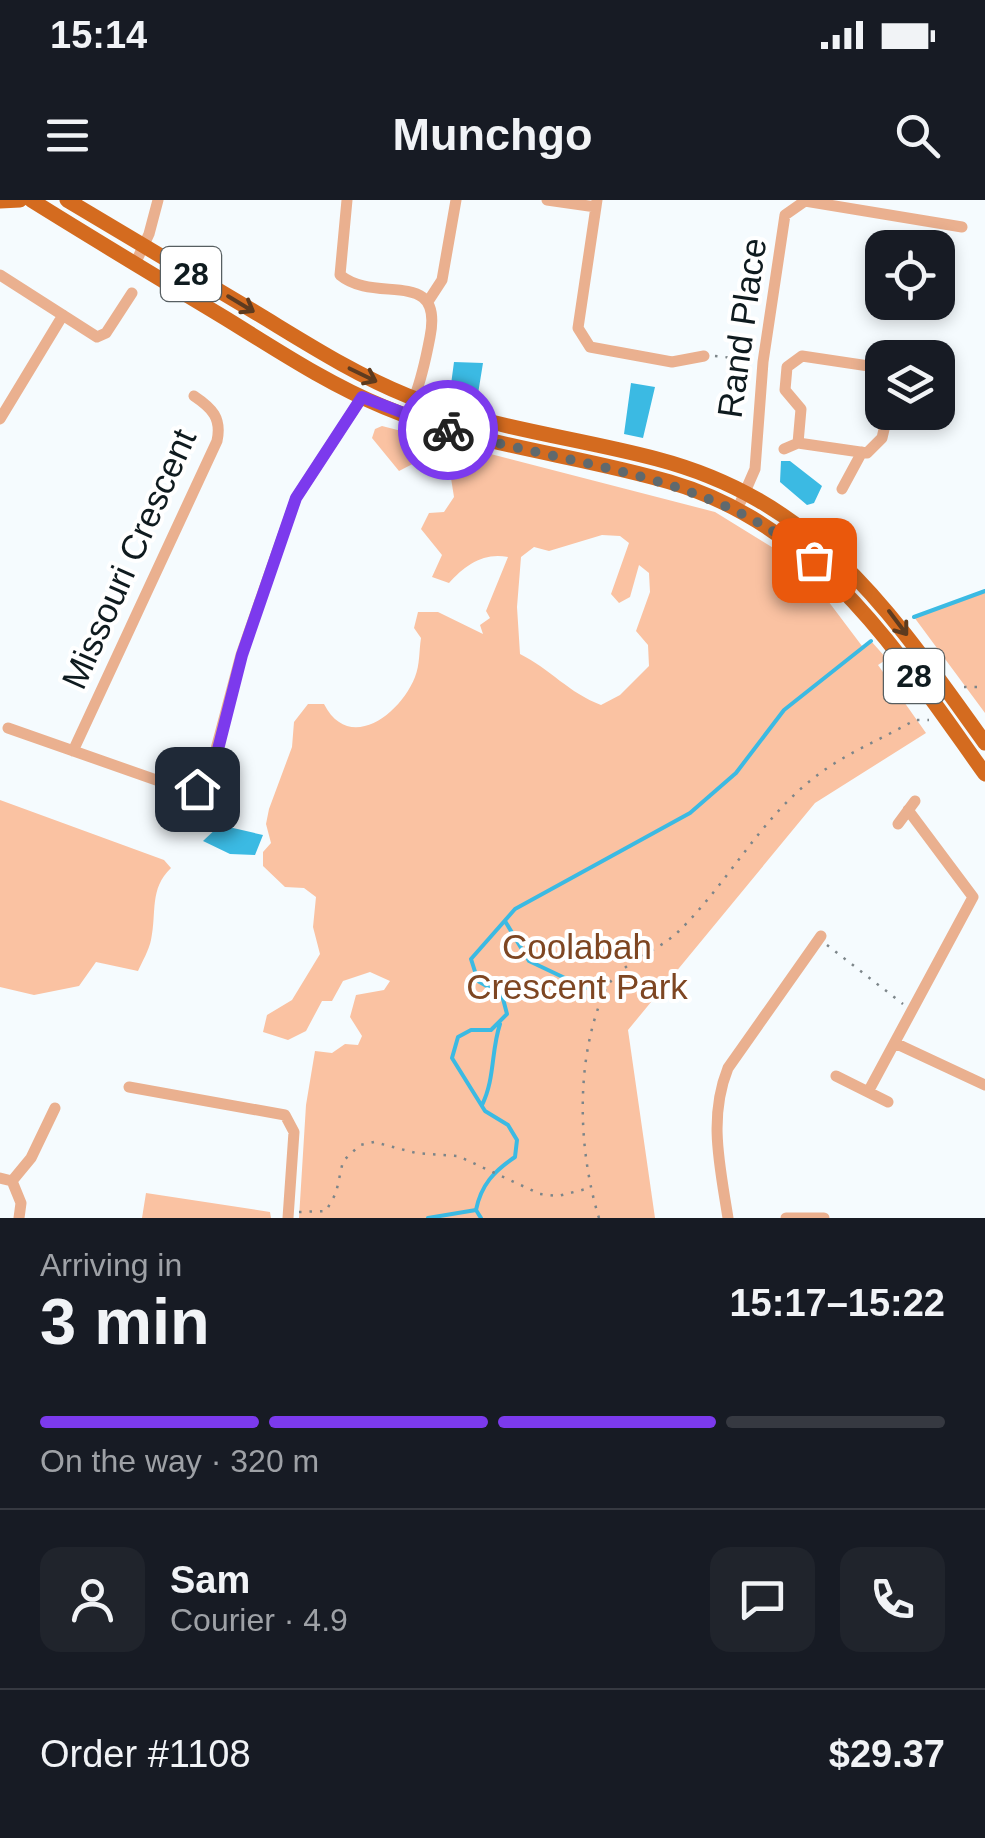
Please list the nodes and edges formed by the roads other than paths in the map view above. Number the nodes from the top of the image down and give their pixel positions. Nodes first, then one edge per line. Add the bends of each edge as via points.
1 (0, 200) edge
2 (20, 200) edge
3 (30, 200) edge
4 (68, 200) edge
5 (158, 200) edge
6 (348, 200) edge
7 (456, 200) edge
8 (548, 200) edge
9 (596, 204) edge
10 (962, 227) dead end
11 (144, 245) junction
12 (135, 264) junction
13 (0, 275) edge
14 (132, 294) dead end
15 (429, 300) junction
16 (63, 315) junction
17 (704, 356) road end
18 (865, 365) edge
19 (785, 390) junction
20 (760, 393) junction
21 (194, 396) dead end
22 (362, 397) junction
23 (414, 398) junction
24 (0, 419) edge
25 (884, 430) edge
26 (798, 443) junction
27 (784, 449) dead end
28 (862, 452) junction
29 (842, 488) dead end
30 (746, 492) junction
31 (737, 509) junction
32 (8, 728) dead end
33 (985, 743) edge
34 (74, 750) junction
35 (985, 774) edge
36 (898, 824) dead end
37 (822, 936) road end
38 (896, 1044) junction
39 (836, 1076) dead end
40 (985, 1085) edge
41 (129, 1088) dead end
42 (868, 1092) junction
43 (888, 1102) dead end
44 (54, 1108) dead end
45 (6, 1179) edge
46 (288, 1215) edge
47 (19, 1218) edge
48 (728, 1218) edge
49 (786, 1218) edge
50 (824, 1218) edge

1 - 2 main road
3 - 12 main road, 28
4 - 11 main road, 28
5 - 11 street
6 - 15 street via 340,276
7 - 15 street via 442,280
8 - 9 street
9 - 17 street via 578,328 582,340 672,362
10 - 20 street, Rand Place via 805,201 793,206 786,215
11 - 12 street
11 -> 23 main road, 28 via 332,359
12 - 22 main road, 28
13 - 16 street
14 - 16 street via 101,336
15 - 23 street via 432,328
16 - 24 street
18 - 19 street via 802,356 787,367
19 - 20 street
19 - 26 street via 800,409
20 - 30 street, Rand Place via 755,469
21 - 34 street, Missouri Crescent via 214,412 216,441
22 - 31 main road, 28 via 450,431 670,482
22 - 34 street via 296,498 207,783 179,788
23 - 30 main road, 28 via 490,423 675,464
25 - 28 street via 873,450
26 - 27 street
26 - 28 street
28 - 29 street
30 - 31 street, Rand Place
30 -> 33 main road, 28 via 797,522 857,574
31 - 35 main road, 28 via 789,540 847,590
32 - 34 street
36 - 38 street via 912,806 974,897
37 - 48 street via 721,1086 716,1138
38 - 40 street
38 - 42 street
39 - 42 street
41 - 46 street via 286,1115 294,1132
42 - 43 street
44 - 45 street via 31,1158
45 - 47 street via 21,1202
49 - 50 street

